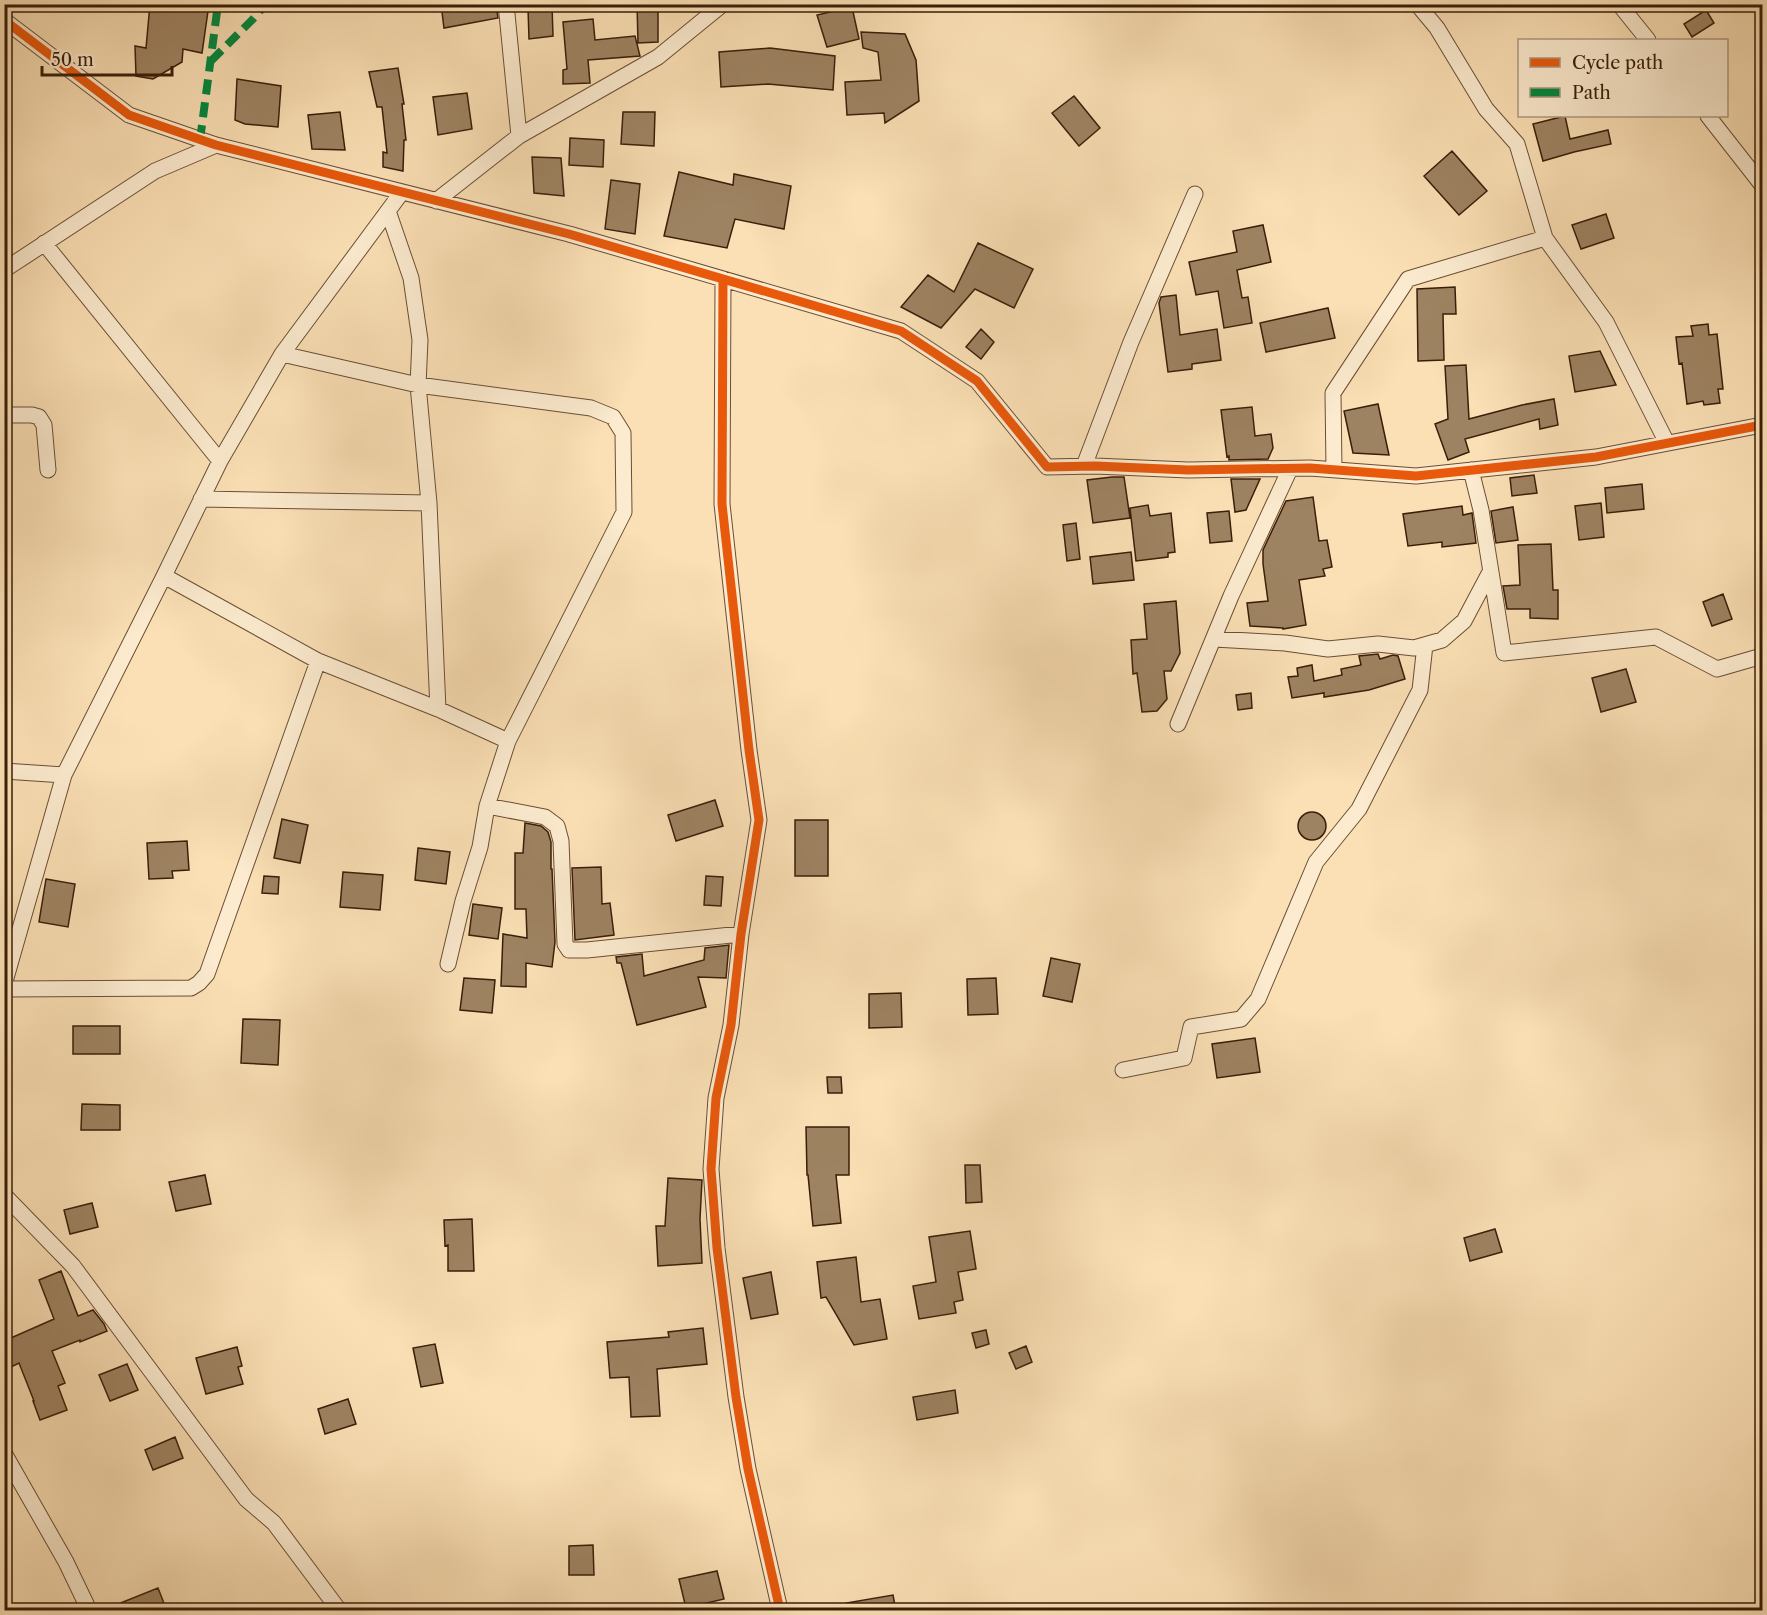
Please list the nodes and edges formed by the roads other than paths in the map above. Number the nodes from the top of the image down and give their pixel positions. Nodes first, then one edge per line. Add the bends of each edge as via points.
1 (506, 4) edge
2 (723, 4) edge
3 (1417, 4) edge
4 (1619, 4) edge
5 (4, 20) edge
6 (1647, 39) edge
7 (1709, 117) edge
8 (519, 136) junction
9 (216, 145) junction
10 (1762, 185) edge
11 (402, 192) junction
12 (1195, 194) dead end
13 (436, 201) junction
14 (388, 211) junction
15 (1545, 238) junction
16 (44, 243) junction
17 (4, 270) edge
18 (723, 279) junction
19 (282, 354) junction
20 (418, 385) junction
21 (4, 415) edge
22 (1762, 425) edge
23 (1667, 443) junction
24 (220, 461) junction
25 (1084, 466) junction
26 (1290, 469) junction
27 (48, 470) dead end
28 (1334, 470) junction
29 (1472, 470) junction
30 (201, 500) junction
31 (429, 503) junction
32 (1490, 572) junction
33 (164, 576) junction
34 (1214, 639) junction
35 (1425, 645) junction
36 (1762, 656) edge
37 (318, 661) junction
38 (438, 709) junction
39 (1178, 724) dead end
40 (508, 741) junction
41 (4, 771) edge
42 (64, 775) junction
43 (487, 806) junction
44 (741, 934) junction
45 (448, 964) dead end
46 (4, 987) edge
47 (1123, 1070) dead end
48 (4, 1196) edge
49 (4, 1453) edge
50 (88, 1611) edge
51 (339, 1611) edge
52 (780, 1611) edge

1 - 8 street
2 - 8 street via 658,57
3 - 15 street via 1437,28 1486,109 1517,144
4 - 6 street
5 - 9 street via 129,116
7 - 10 street
8 - 13 street
9 - 11 street
9 - 16 street via 155,171
11 - 13 street
11 - 14 street
12 - 25 street via 1131,342
13 - 18 street via 569,234
14 - 19 street
14 - 20 street via 411,278 420,340
15 - 23 street via 1606,322
15 - 28 street via 1408,279 1333,393
16 - 17 street
16 - 24 street
18 - 25 street via 901,331 977,381 1047,467
18 - 44 street via 722,504 759,820
19 - 20 street
19 - 24 street
20 - 31 street
20 - 40 street via 591,408 613,417 622,433 624,512
21 - 27 street via 39,417 44,425
22 - 23 street
23 - 29 street via 1596,457
24 - 30 street
25 - 26 street
26 - 28 street
26 - 34 street
28 - 29 street via 1416,476
29 - 32 street
30 - 31 street
30 - 33 street
31 - 38 street
32 - 35 street via 1464,621 1442,640
32 - 36 street via 1504,653 1656,637 1717,669
33 - 37 street
33 - 42 street
34 - 35 street via 1328,650 1378,644 1414,648
34 - 39 street
35 - 47 street via 1420,690 1359,809 1316,862 1258,999 1240,1019 1191,1027 1184,1058
37 - 38 street
37 - 46 street via 207,974 199,983 191,988
38 - 40 street
40 - 43 street
41 - 42 street
42 - 46 street
43 - 44 street via 545,818 556,826 561,841 565,944 569,950
43 - 45 street via 480,847
44 - 52 street via 731,1025 716,1098 711,1169 736,1397
48 - 51 street via 73,1266 246,1499 274,1522
49 - 50 street via 66,1562

